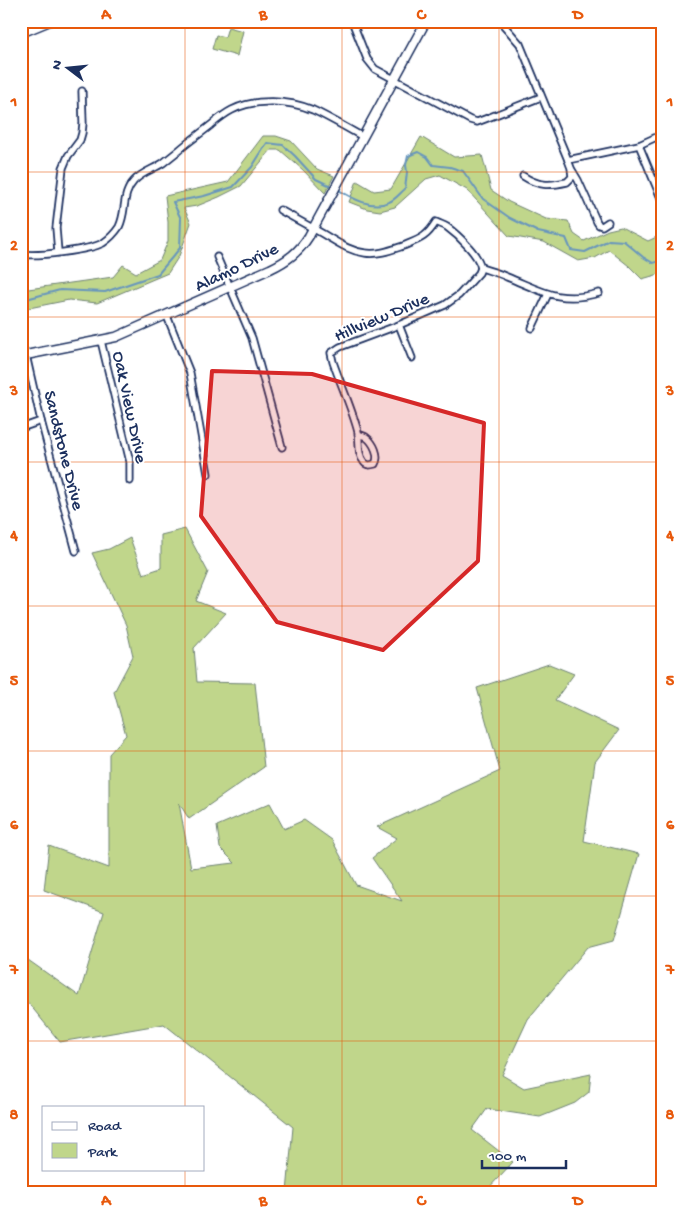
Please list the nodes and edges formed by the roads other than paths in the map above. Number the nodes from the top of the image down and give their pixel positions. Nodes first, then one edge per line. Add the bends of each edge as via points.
1 (50, 21) edge
2 (352, 21) edge
3 (426, 21) edge
4 (500, 21) edge
5 (21, 33) edge
6 (394, 80) junction
7 (82, 91) dead end
8 (541, 97) junction
9 (663, 134) edge
10 (363, 137) junction
11 (639, 146) junction
12 (568, 160) junction
13 (571, 168) junction
14 (523, 176) dead end
15 (663, 203) edge
16 (280, 210) dead end
17 (608, 222) dead end
18 (314, 229) junction
19 (58, 252) junction
20 (21, 254) edge
21 (217, 256) dead end
22 (481, 268) junction
23 (230, 287) junction
24 (599, 293) dead end
25 (548, 294) junction
26 (167, 316) junction
27 (399, 325) junction
28 (532, 328) dead end
29 (101, 341) junction
30 (24, 355) edge
31 (412, 358) dead end
32 (41, 421) junction
33 (21, 428) edge
34 (358, 434) junction
35 (282, 447) dead end
36 (208, 474) dead end
37 (130, 481) dead end
38 (76, 552) dead end

1 - 5 main road
2 - 6 street via 370,64
3 - 6 main road, Alamo Drive
4 - 8 street via 520,44
6 - 8 street via 477,122
6 - 10 main road, Alamo Drive
7 - 19 street via 82,133 63,168 56,228
8 - 12 street
9 - 11 street
10 - 18 main road, Alamo Drive
10 - 19 street via 304,107 270,102 244,104 136,179 125,198 119,227 104,242
11 - 12 street
11 - 15 street
12 - 13 street
13 - 14 street via 572,177 560,184 547,185
13 - 17 street via 596,222 602,226
16 - 18 street
18 - 22 street via 345,247 378,253 423,237 436,222 468,247
18 - 23 main road, Alamo Drive via 300,250 289,259
19 - 20 street
21 - 23 street
22 - 25 street
22 - 27 street, Hillview Drive via 463,291 445,305
23 - 26 main road, Alamo Drive
23 - 35 street via 252,338
24 - 25 street via 572,298
25 - 28 street
26 - 29 main road, Alamo Drive
26 - 36 street via 190,373
27 - 31 street
27 - 34 street, Hillview Drive via 332,353
29 - 30 main road, Alamo Drive
29 - 37 street, Oak View Drive via 130,462
30 - 32 street, Sandstone Drive
32 - 33 street
32 - 38 street, Sandstone Drive
34 - 34 street via 372,443 377,456 375,464 363,461

